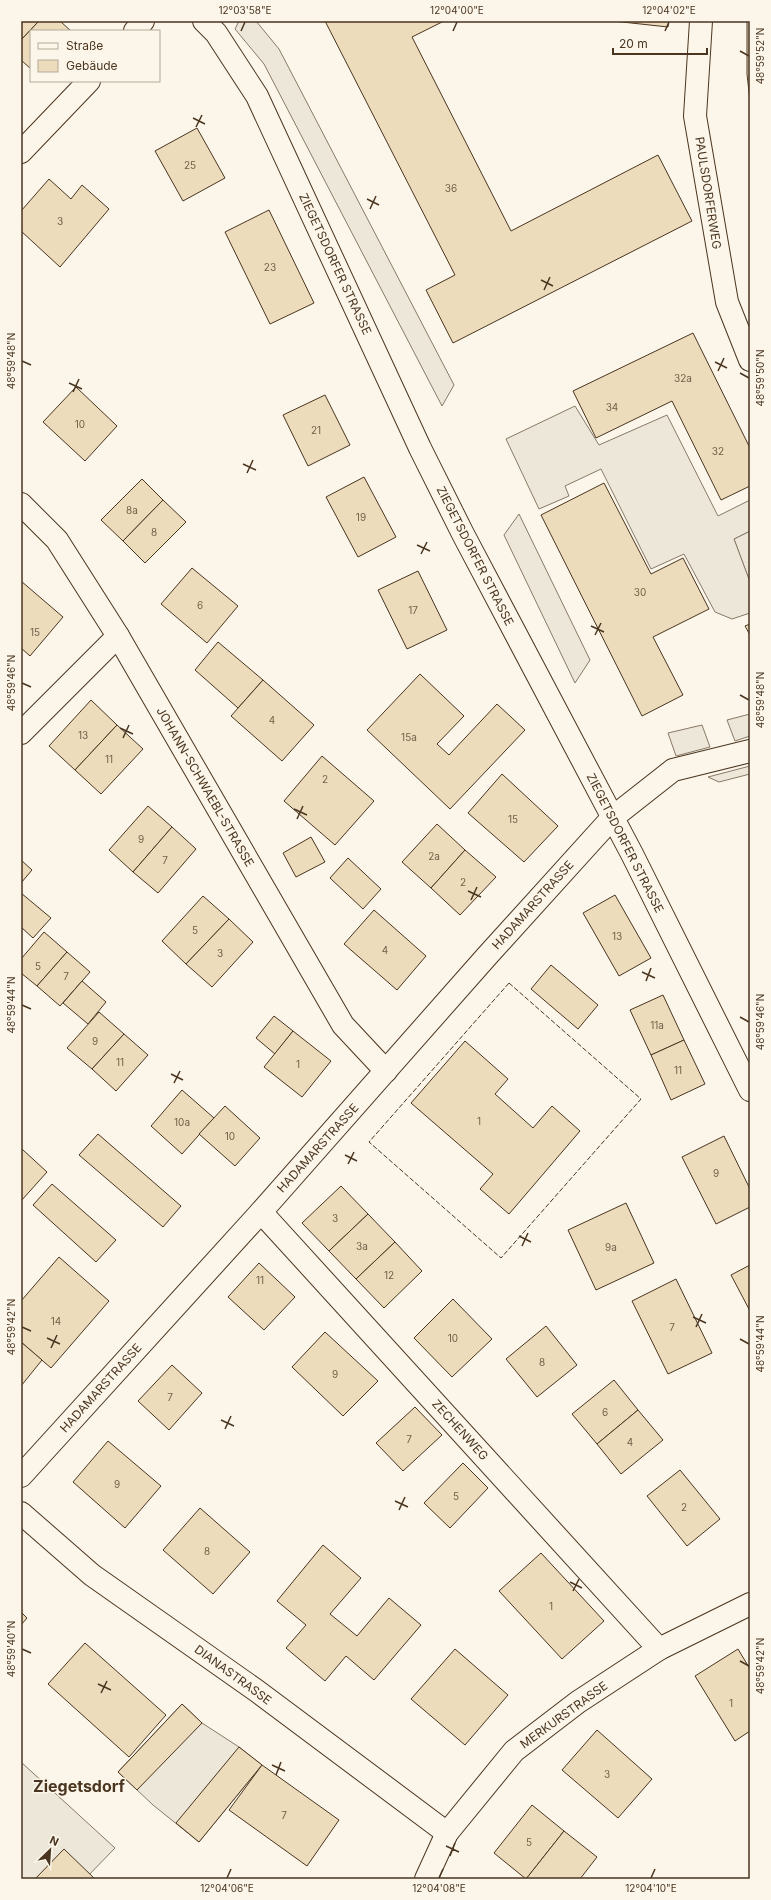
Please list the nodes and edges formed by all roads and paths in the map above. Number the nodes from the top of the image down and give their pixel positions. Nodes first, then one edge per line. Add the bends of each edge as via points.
1 (143, 21) edge
2 (204, 21) edge
3 (701, 21) edge
4 (136, 30) edge
5 (88, 82) edge
6 (21, 152) edge
7 (750, 360) edge
8 (21, 504) edge
9 (118, 636) junction
10 (21, 733) edge
11 (750, 751) edge
12 (612, 818) junction
13 (386, 1071) junction
14 (750, 1090) edge
15 (261, 1212) junction
16 (21, 1476) edge
17 (21, 1513) edge
18 (750, 1604) edge
19 (659, 1649) junction
20 (447, 1833) junction
21 (426, 1879) edge

1 - 4 street
2 - 12 street, ZIEGETSDORFER STRASSE via 216,34 257,96 420,448
3 - 7 street, PAULSDORFERWEG via 695,116 727,302
5 - 6 street
8 - 9 street, JOHANN-SCHWAEBL-STRASSE via 57,540
9 - 10 street
9 - 13 street, JOHANN-SCHWAEBL-STRASSE via 342,1024
11 - 12 street, HADAMARSTRASSE via 673,770
12 - 13 street, HADAMARSTRASSE
12 - 14 street, ZIEGETSDORFER STRASSE
13 - 15 street, HADAMARSTRASSE
15 - 16 street, HADAMARSTRASSE
15 - 19 street, ZECHENWEG
17 - 20 street, DIANASTRASSE via 92,1575 257,1691
18 - 19 street, MERKURSTRASSE
19 - 20 street, MERKURSTRASSE via 578,1702 514,1751
20 - 21 street, MERKURSTRASSE

